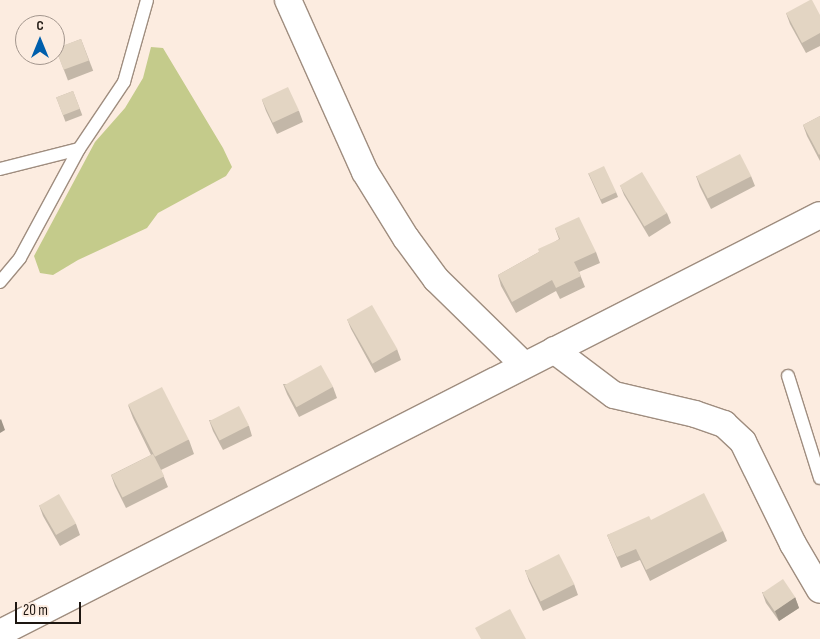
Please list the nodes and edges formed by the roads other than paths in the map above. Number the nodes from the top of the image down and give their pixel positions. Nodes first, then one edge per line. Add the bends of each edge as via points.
1 (147, 0) edge
2 (288, 0) edge
3 (79, 149) junction
4 (0, 169) edge
5 (820, 215) edge
6 (0, 282) edge
7 (554, 350) junction
8 (523, 364) junction
9 (788, 376) dead end
10 (820, 478) edge
11 (820, 590) edge
12 (0, 633) edge

1 - 3 lane via 124,82
2 - 8 street via 366,172 406,238 436,279
3 - 4 lane
3 - 6 lane via 20,258
5 - 7 street
7 - 8 street
7 - 11 street via 614,395 724,424 743,442 793,544
8 - 12 street
9 - 10 lane

